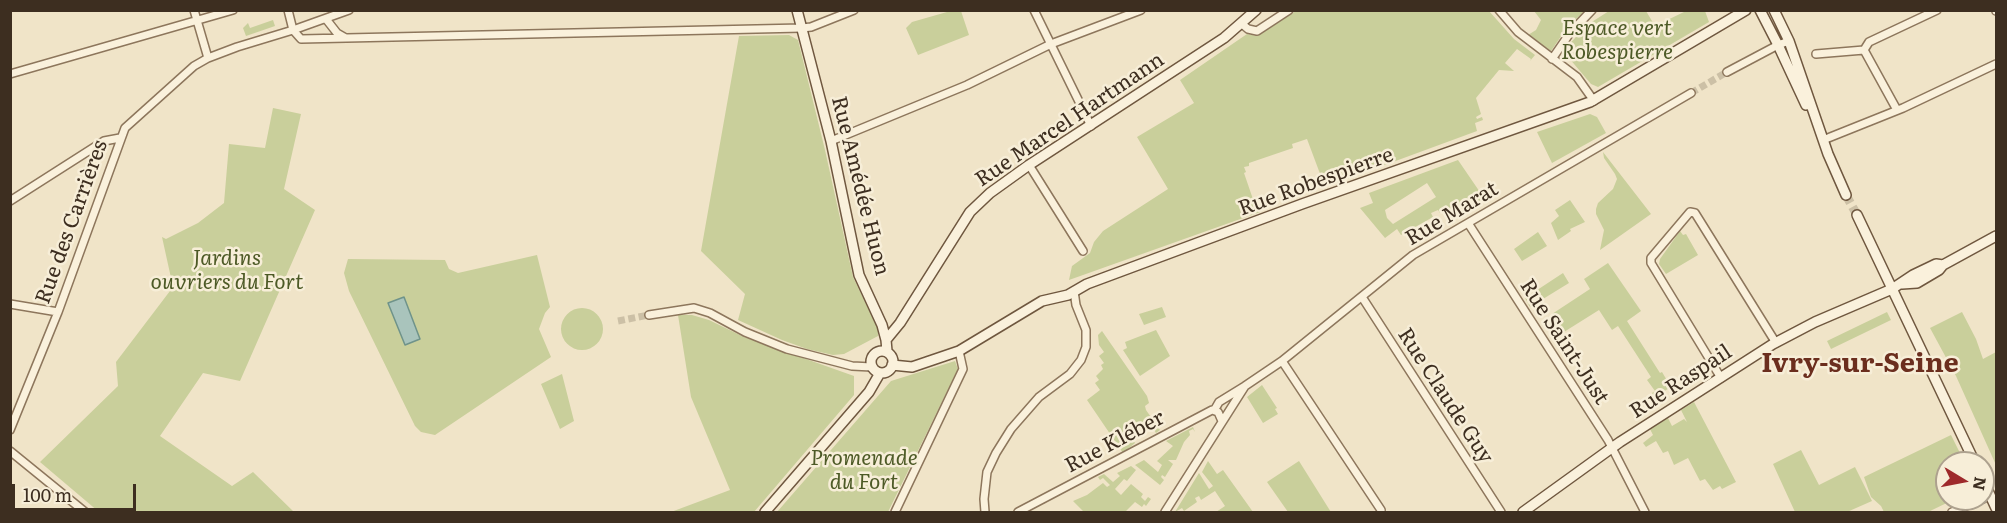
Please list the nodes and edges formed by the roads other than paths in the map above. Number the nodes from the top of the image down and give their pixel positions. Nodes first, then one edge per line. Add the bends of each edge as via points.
1 (194, 10) edge
2 (233, 10) edge
3 (288, 10) edge
4 (349, 10) edge
5 (797, 10) edge
6 (854, 10) edge
7 (1034, 10) edge
8 (1141, 10) edge
9 (1256, 10) edge
10 (1289, 10) edge
11 (1498, 10) edge
12 (1592, 10) edge
13 (1746, 10) edge
14 (1760, 10) edge
15 (1774, 10) edge
16 (1937, 10) edge
17 (326, 19) junction
18 (197, 20) junction
19 (1242, 24) junction
20 (332, 26) junction
21 (802, 28) junction
22 (293, 30) junction
23 (344, 37) junction
24 (328, 38) junction
25 (1789, 42) junction
26 (1051, 44) junction
27 (1778, 45) junction
28 (1864, 50) junction
29 (1816, 54) dead end
30 (208, 58) junction
31 (1552, 59) junction
32 (1996, 64) edge
33 (1727, 72) tunnel mouth
34 (10, 74) edge
35 (1691, 93) tunnel mouth
36 (1594, 101) junction
37 (1897, 110) junction
38 (1091, 126) junction
39 (120, 138) junction
40 (1823, 140) junction
41 (831, 141) junction
42 (1029, 165) junction
43 (1846, 195) tunnel mouth
44 (10, 201) edge
45 (1857, 215) tunnel mouth
46 (1468, 223) junction
47 (1996, 236) edge
48 (1083, 251) dead end
49 (1892, 289) junction
50 (1074, 291) junction
51 (1362, 297) junction
52 (10, 304) edge
53 (58, 312) junction
54 (649, 315) tunnel mouth
55 (886, 340) junction
56 (1776, 343) junction
57 (887, 351) junction
58 (959, 351) junction
59 (1282, 361) junction
60 (892, 365) junction
61 (876, 370) junction
62 (1721, 378) junction
63 (1245, 386) junction
64 (1215, 409) junction
65 (1222, 420) junction
66 (10, 430) edge
67 (1611, 448) junction
68 (10, 451) edge
69 (1969, 451) edge
70 (1381, 510) dead end
71 (85, 513) edge
72 (765, 513) edge
73 (895, 513) edge
74 (985, 513) edge
75 (1018, 513) edge
76 (1165, 513) edge
77 (1501, 513) edge
78 (1523, 513) edge
79 (1645, 513) edge

1 - 18 street
2 - 18 street
3 - 22 street
4 - 17 street, Rue des Carrières
5 - 21 main road, Rue Amédée Huon
6 - 21 street
7 - 26 street
8 - 26 street
9 - 19 main road, Rue Marcel Hartmann
10 - 19 street via 1257,31
11 - 31 street
12 - 31 street
13 - 36 main road, Rue Robespierre
14 - 27 main road
15 - 25 main road
16 - 28 street via 1869,42
17 - 20 street
17 - 22 street, Rue des Carrières
18 - 30 street
18 - 34 street
19 - 38 main road, Rue Marcel Hartmann
20 - 23 street
20 - 24 street
21 - 23 street
21 - 41 main road, Rue Amédée Huon
22 - 24 street via 301,39
22 - 30 street, Rue des Carrières
23 - 24 street
25 - 27 street
25 - 40 main road
26 - 38 street
26 - 41 street via 967,85
27 - 33 street
27 - 40 main road
28 - 29 street
28 - 37 street
30 - 39 street, Rue des Carrières via 125,128
31 - 36 street via 1577,78
32 - 37 street
35 - 46 street, Rue Marat
36 - 50 main road, Rue Robespierre via 1302,204
37 - 40 street
38 - 42 main road, Rue Marcel Hartmann
39 - 44 street via 104,141
39 - 53 street, Rue des Carrières
40 - 43 main road
41 - 55 main road, Rue Amédée Huon via 859,275
42 - 48 street
42 - 55 main road, Rue Marcel Hartmann via 1005,180 970,212
45 - 49 main road
46 - 51 street, Rue Marat via 1413,255
46 - 67 street, Rue Saint-Just
47 - 49 main road, Rue Raspail
49 - 56 main road, Rue Raspail
49 - 69 main road
50 - 58 main road, Rue Robespierre via 1025,310
50 - 74 street via 1086,330 1086,348 1070,374 1039,398 1005,437 987,472
51 - 59 street, Rue Marat
51 - 77 street, Rue Claude Guy
52 - 53 street
53 - 66 street, Rue des Carrières
54 - 61 street via 694,308 787,349
55 - 57 main road, Rue Amédée Huon
56 - 62 main road, Rue Raspail
56 - 62 street via 1695,213 1690,212 1651,258 1651,263
57 - 60 main road
57 - 61 main road via 879,351 872,362
58 - 60 main road, Rue Robespierre via 912,367
58 - 73 street via 963,369
59 - 63 street, Rue Marat
59 - 70 street
60 - 61 main road via 889,371
61 - 72 main road via 869,392
62 - 67 main road, Rue Raspail
63 - 64 street, Rue Marat via 1219,402
63 - 65 street, Rue Marat
64 - 65 street
64 - 75 street, Rue Kléber
65 - 76 street, Rue Marat
67 - 78 main road, Rue Raspail
67 - 79 street, Rue Saint-Just
68 - 71 street

